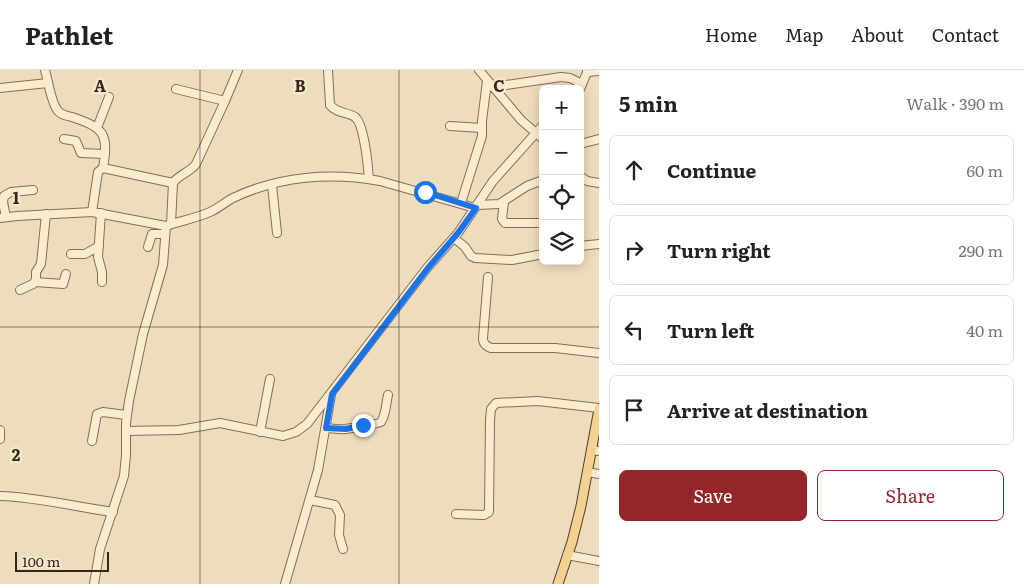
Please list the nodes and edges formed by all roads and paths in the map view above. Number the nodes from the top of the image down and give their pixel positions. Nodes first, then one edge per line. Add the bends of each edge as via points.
1 (45, 70) edge
2 (238, 70) edge
3 (328, 70) edge
4 (479, 70) edge
5 (588, 71) edge
6 (599, 71) edge
7 (48, 83) junction
8 (490, 84) junction
9 (580, 85) edge
10 (581, 85) edge
11 (0, 88) edge
12 (176, 88) dead end
13 (109, 97) dead end
14 (225, 101) junction
15 (450, 126) dead end
16 (97, 128) junction
17 (482, 128) junction
18 (539, 129) edge
19 (535, 133) junction
20 (539, 136) edge
21 (64, 138) dead end
22 (599, 139) edge
23 (584, 143) edge
24 (105, 154) junction
25 (103, 168) junction
26 (369, 179) junction
27 (584, 179) edge
28 (539, 182) edge
29 (173, 183) junction
30 (599, 183) edge
31 (272, 184) junction
32 (33, 190) dead end
33 (504, 202) junction
34 (461, 203) junction
35 (476, 206) junction
36 (92, 212) junction
37 (46, 214) junction
38 (101, 214) junction
39 (3, 218) edge
40 (539, 223) edge
41 (167, 228) junction
42 (277, 232) dead end
43 (454, 238) junction
44 (599, 244) edge
45 (99, 246) junction
46 (584, 246) edge
47 (148, 247) dead end
48 (71, 254) dead end
49 (539, 255) edge
50 (66, 274) dead end
51 (488, 277) dead end
52 (35, 282) junction
53 (102, 282) dead end
54 (20, 290) dead end
55 (599, 353) edge
56 (270, 379) dead end
57 (332, 394) junction
58 (388, 395) dead end
59 (599, 409) edge
60 (126, 415) junction
61 (326, 428) junction
62 (0, 430) edge
63 (126, 431) junction
64 (260, 432) junction
65 (0, 440) edge
66 (92, 441) dead end
67 (595, 451) edge
68 (587, 472) junction
69 (599, 474) edge
70 (0, 496) edge
71 (310, 500) junction
72 (113, 512) junction
73 (456, 514) dead end
74 (343, 549) dead end
75 (567, 555) junction
76 (599, 561) edge
77 (94, 584) edge
78 (284, 584) edge
79 (558, 584) edge

1 - 7 street
2 - 14 street
3 - 26 street via 330,105 353,116 358,122
4 - 8 street
5 - 6 street
5 - 10 street
7 - 11 street
7 - 16 street via 58,111
8 - 9 street via 561,77 570,78
8 - 17 street
8 - 19 street
12 - 14 street
13 - 16 street
14 - 29 street via 196,164
15 - 17 street
16 - 24 street via 104,140
17 - 34 street via 482,140
18 - 19 street
19 - 20 street
19 - 35 street
21 - 24 street via 76,141 84,154
22 - 23 street
24 - 25 street
25 - 29 street
25 - 36 street via 98,172
26 - 31 street via 311,176
26 - 34 street
27 - 30 street
28 - 33 street
29 - 41 street
31 - 41 street
31 - 42 street
32 - 39 street via 4,196
33 - 35 street
33 - 40 street via 504,224
34 - 35 street
35 - 43 street
36 - 37 street
36 - 38 street
37 - 39 street
37 - 52 street via 41,264
38 - 41 street
38 - 45 street
41 - 47 street via 152,234
41 - 60 street via 163,265 143,334
43 - 49 street via 475,258 512,260
43 - 57 street
44 - 46 street
45 - 48 street via 85,254
45 - 53 street
50 - 52 street via 63,284
51 - 55 street via 483,338 487,346
52 - 54 street
56 - 64 street
57 - 61 street
57 - 64 street via 302,429 283,436
58 - 61 street via 384,415 378,424 346,429
59 - 67 main road
59 - 73 street via 538,401 496,403 491,409 490,420 489,512 484,515
60 - 63 street
60 - 66 street via 97,414
61 - 71 street
62 - 65 street
63 - 64 street via 179,430 220,423
63 - 72 street via 126,465
67 - 68 main road
68 - 69 street
68 - 75 main road
70 - 72 street via 33,498
71 - 74 street via 335,505 340,515 339,535
71 - 78 street
72 - 77 street via 100,549
75 - 76 street
75 - 79 main road

